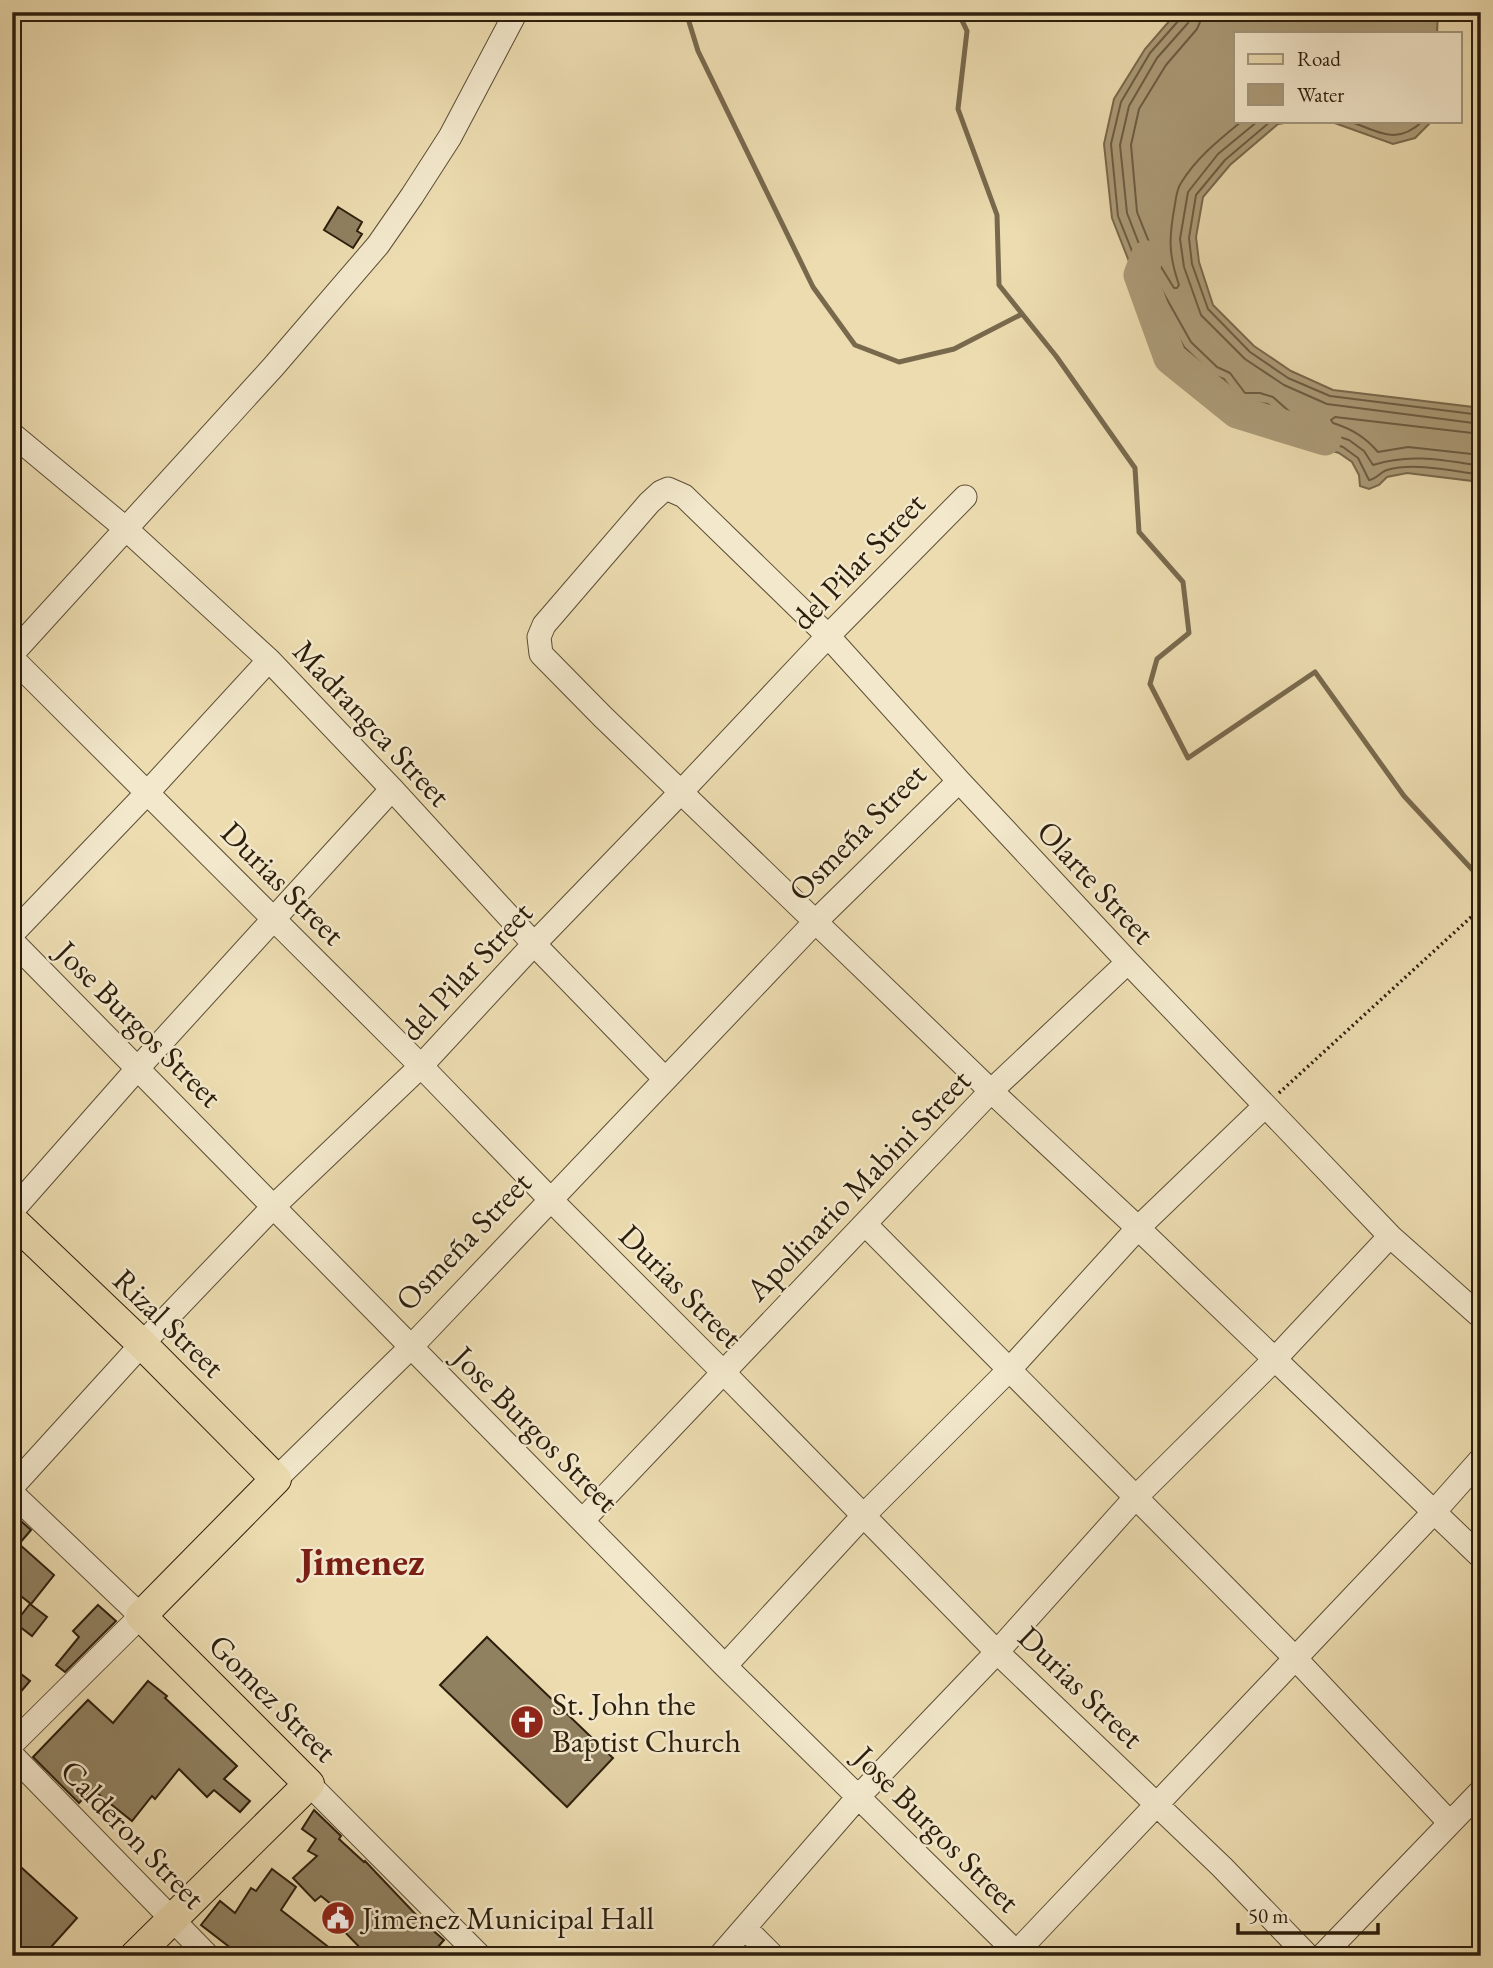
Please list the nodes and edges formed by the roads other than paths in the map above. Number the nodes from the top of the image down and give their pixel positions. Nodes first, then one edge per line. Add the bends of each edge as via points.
1 (516, 12) edge
2 (12, 434) edge
3 (965, 497) dead end
4 (125, 528) junction
5 (828, 636) junction
6 (12, 656) edge
7 (270, 660) junction
8 (959, 781) junction
9 (392, 789) junction
10 (682, 791) junction
11 (147, 793) junction
12 (274, 918) junction
13 (816, 921) junction
14 (12, 934) edge
15 (12, 941) edge
16 (534, 944) junction
17 (1128, 962) junction
18 (421, 1066) junction
19 (138, 1068) junction
20 (665, 1079) junction
21 (991, 1091) junction
22 (1265, 1106) junction
23 (551, 1200) junction
24 (274, 1206) junction
25 (12, 1211) edge
26 (12, 1220) edge
27 (865, 1224) junction
28 (1138, 1228) junction
29 (1390, 1236) junction
30 (1481, 1317) edge
31 (142, 1344) junction
32 (410, 1348) junction
33 (1274, 1360) junction
34 (1009, 1370) junction
35 (723, 1372) junction
36 (1481, 1459) edge
37 (276, 1479) junction
38 (12, 1486) edge
39 (12, 1493) edge
40 (1135, 1498) junction
41 (1434, 1512) junction
42 (863, 1516) junction
43 (583, 1520) junction
44 (1481, 1557) edge
45 (141, 1616) junction
46 (997, 1652) junction
47 (1295, 1658) junction
48 (725, 1666) junction
49 (12, 1744) edge
50 (12, 1755) edge
51 (309, 1784) junction
52 (1481, 1791) edge
53 (859, 1796) junction
54 (1157, 1804) junction
55 (1450, 1823) junction
56 (171, 1919) junction
57 (745, 1928) junction
58 (468, 1951) edge
59 (1016, 1955) edge
60 (135, 1956) edge
61 (208, 1956) edge
62 (720, 1956) edge
63 (773, 1956) edge
64 (1308, 1956) edge
65 (1322, 1956) edge

1 - 4 street via 450,136 378,245
2 - 4 street, Madrangca Street
3 - 5 street, del Pilar Street
4 - 6 street
4 - 7 street, Madrangca Street
5 - 8 street, Olarte Street
5 - 10 street, del Pilar Street
5 - 10 street, Olarte Street via 684,496 668,489 649,503 544,625 539,646 541,654 585,699
6 - 11 street, Durias Street
7 - 9 street, Madrangca Street
7 - 11 street
8 - 13 street, Osmeña Street
8 - 17 street, Olarte Street
9 - 12 street
9 - 16 street, Madrangca Street
10 - 13 street
10 - 16 street, del Pilar Street
11 - 12 street, Durias Street
11 - 14 street
12 - 18 street, Durias Street
12 - 19 street
13 - 20 street, Osmeña Street
13 - 21 street
15 - 19 street, Jose Burgos Street
16 - 18 street, del Pilar Street
16 - 20 street, Madrangca Street
17 - 21 street, Apolinario Mabini Street
17 - 22 street, Olarte Street
18 - 23 street, Durias Street
18 - 24 street, del Pilar Street
19 - 24 street, Jose Burgos Street
19 - 25 street
20 - 23 street, Osmeña Street
21 - 27 street, Apolinario Mabini Street
21 - 28 street
22 - 28 street
22 - 29 street, Olarte Street
23 - 32 street, Osmeña Street
23 - 35 street, Durias Street
24 - 31 street, del Pilar Street
24 - 32 street, Jose Burgos Street
26 - 31 main road, Rizal Street
27 - 34 street
27 - 35 street, Apolinario Mabini Street
28 - 33 street
28 - 34 street
29 - 30 street, Olarte Street
29 - 33 street
31 - 37 main road, Rizal Street
31 - 38 street, del Pilar Street
32 - 37 street, Osmeña Street
32 - 43 street, Jose Burgos Street
33 - 40 street
33 - 41 street
34 - 40 street
34 - 42 street
35 - 42 street, Durias Street
35 - 43 street, Apolinario Mabini Street
36 - 41 street
37 - 45 main road, Osmeña Street
39 - 45 street, Gomez Street
40 - 46 street
40 - 47 street
41 - 44 street
41 - 47 street
42 - 46 street, Durias Street
42 - 48 street
43 - 48 street, Jose Burgos Street
45 - 49 street, Osmeña Street
45 - 51 main road, Gomez Street
46 - 53 street
46 - 54 street, Durias Street
47 - 54 street
47 - 55 street
48 - 53 street, Jose Burgos Street
50 - 56 street, Calderon Street
51 - 56 main road
51 - 58 street, Gomez Street
52 - 55 street
53 - 57 street
53 - 59 street, Jose Burgos Street
54 - 59 street
54 - 64 street, Durias Street
55 - 65 street
56 - 60 main road
56 - 61 street, Calderon Street
57 - 62 street
57 - 63 street

